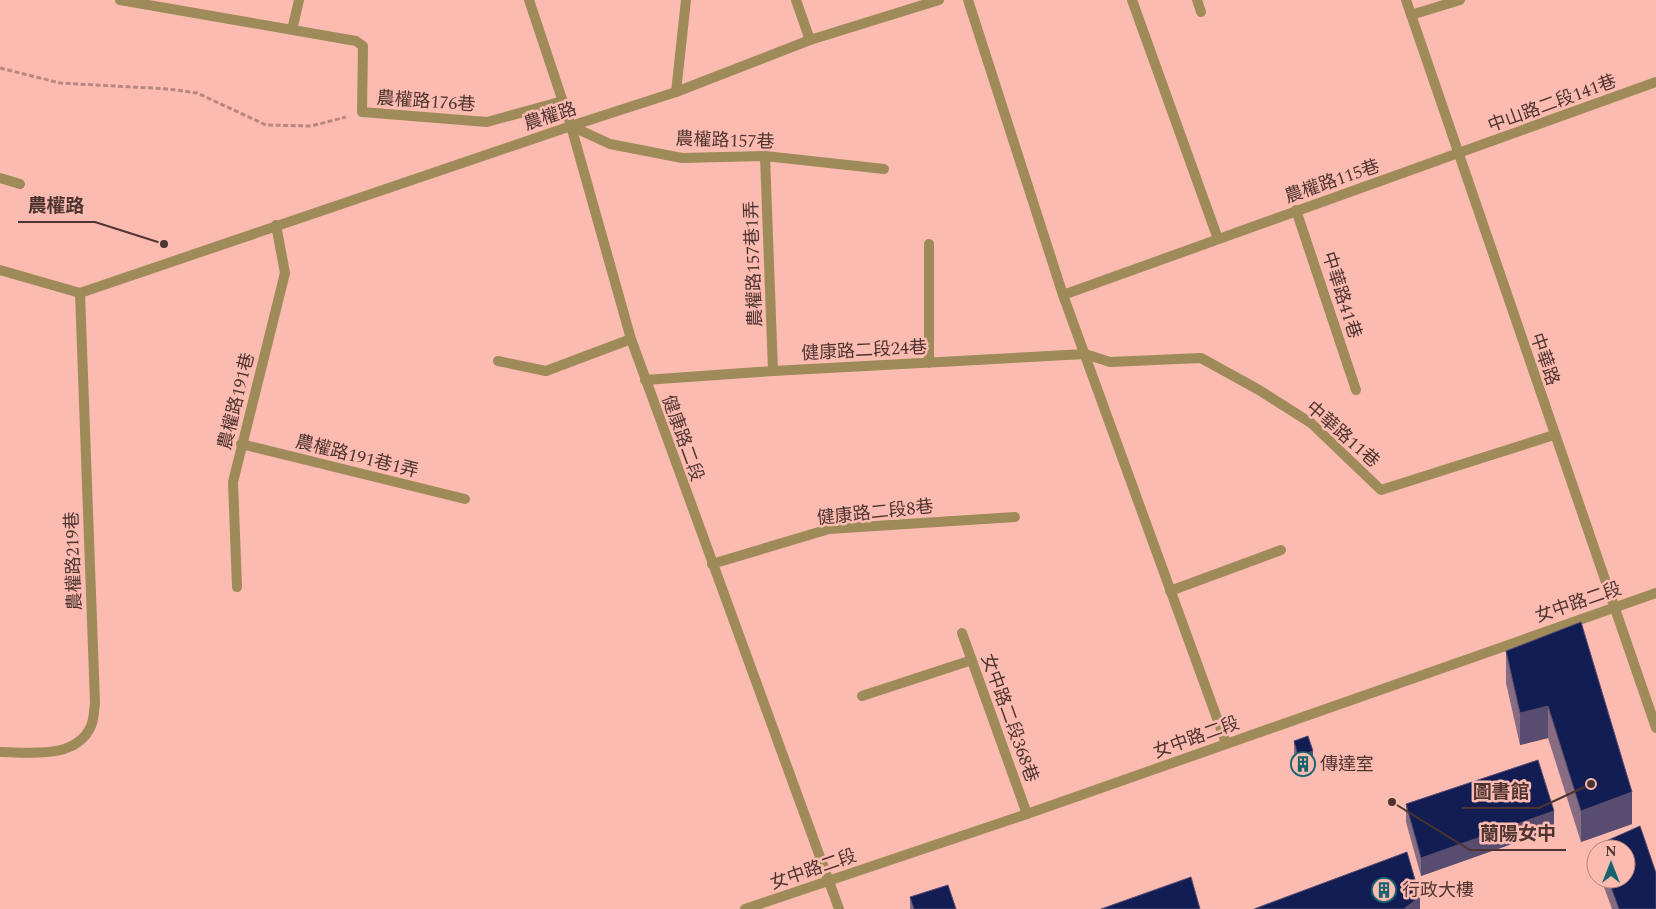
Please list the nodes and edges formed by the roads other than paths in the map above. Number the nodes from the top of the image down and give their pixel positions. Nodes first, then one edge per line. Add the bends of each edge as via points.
1 (120, 0) edge
2 (299, 0) edge
3 (529, 0) edge
4 (686, 0) edge
5 (796, 0) edge
6 (939, 0) edge
7 (968, 0) edge
8 (1132, 0) edge
9 (1198, 0) edge
10 (1406, 0) edge
11 (1460, 0) edge
12 (1201, 12) dead end
13 (1411, 16) junction
14 (292, 30) junction
15 (810, 40) junction
16 (1656, 82) edge
17 (676, 92) junction
18 (563, 101) junction
19 (571, 126) junction
20 (1458, 154) junction
21 (765, 156) junction
22 (884, 169) dead end
23 (0, 178) edge
24 (20, 184) dead end
25 (1296, 210) junction
26 (276, 225) junction
27 (1218, 239) junction
28 (928, 244) dead end
29 (0, 270) edge
30 (80, 293) junction
31 (1063, 295) junction
32 (631, 340) junction
33 (1085, 354) junction
34 (498, 361) dead end
35 (929, 362) junction
36 (773, 371) junction
37 (645, 380) junction
38 (1356, 390) dead end
39 (1554, 435) junction
40 (241, 444) junction
41 (465, 499) dead end
42 (1015, 517) dead end
43 (1281, 550) dead end
44 (712, 564) junction
45 (237, 587) dead end
46 (1170, 590) junction
47 (1656, 593) edge
48 (1615, 606) junction
49 (962, 633) dead end
50 (972, 660) junction
51 (862, 696) dead end
52 (1656, 728) edge
53 (1226, 743) junction
54 (0, 752) edge
55 (1027, 814) junction
56 (830, 880) junction
57 (745, 909) edge
58 (839, 909) edge

1 - 14 street
2 - 14 street
3 - 18 street, 健康路二段
4 - 17 street
5 - 15 street
6 - 15 street, 農權路
7 - 31 street
8 - 27 street
9 - 12 street
10 - 13 street, 中華路
11 - 13 street
13 - 20 street, 中華路
14 - 18 street, 農權路176巷 via 356,41 362,46 362,112 487,122
15 - 17 street, 農權路
16 - 20 street, 中山路二段141巷
17 - 19 street, 農權路
18 - 19 street, 健康路二段
19 - 21 street, 農權路157巷 via 610,144 682,158
19 - 26 street, 農權路
19 - 32 street, 健康路二段
20 - 25 street, 農權路115巷
20 - 39 street, 中華路
21 - 22 street, 農權路157巷
21 - 36 street, 農權路157巷1弄
23 - 24 street
25 - 27 street, 農權路115巷
25 - 38 street, 中華路41巷
26 - 30 street, 農權路
26 - 40 street, 農權路191巷 via 285,273
27 - 31 street, 農權路115巷
28 - 35 street
29 - 30 street
30 - 54 street, 農權路219巷 via 94,703 92,726 81,741 60,752
31 - 33 street
32 - 34 street via 546,371
32 - 37 street, 健康路二段
33 - 35 street, 健康路二段24巷
33 - 39 street, 中華路11巷 via 1110,362 1201,358 1311,423 1381,490
33 - 46 street
35 - 36 street, 健康路二段24巷
36 - 37 street, 健康路二段24巷
37 - 44 street, 健康路二段
39 - 48 street, 中華路
40 - 41 street, 農權路191巷1弄
40 - 45 street, 農權路191巷 via 233,482
42 - 44 street, 健康路二段8巷 via 829,529
43 - 46 street
44 - 56 street, 健康路二段
46 - 53 street
47 - 48 street, 女中路二段
48 - 52 street, 中華路
48 - 53 street, 女中路二段
49 - 50 street, 女中路二段368巷
50 - 51 street
50 - 55 street, 女中路二段368巷
53 - 55 street, 女中路二段
55 - 56 street, 女中路二段
56 - 57 street, 女中路二段
56 - 58 street, 健康路二段

